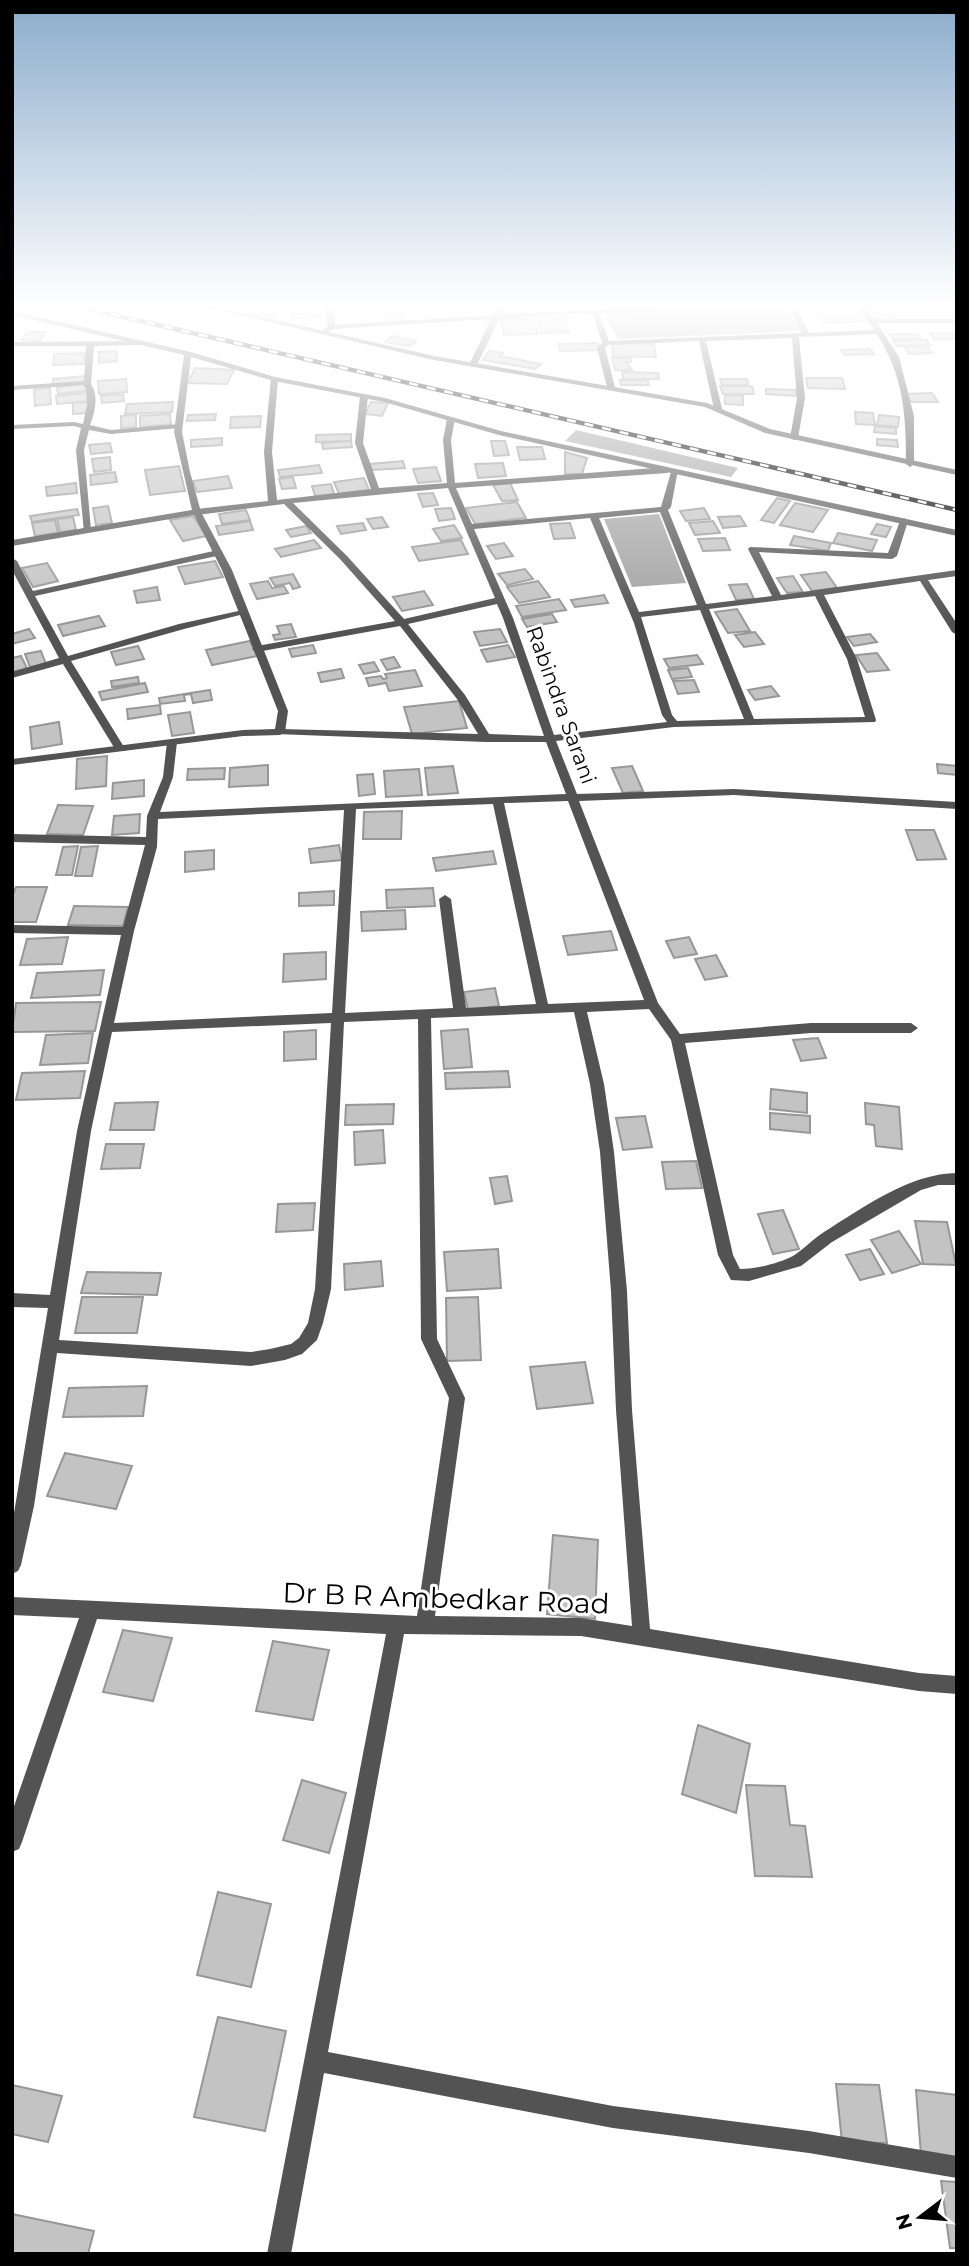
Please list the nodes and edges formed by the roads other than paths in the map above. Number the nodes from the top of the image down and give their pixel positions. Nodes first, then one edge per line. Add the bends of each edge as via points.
1 (92, 412) edge
2 (181, 412) edge
3 (271, 412) edge
4 (362, 412) edge
5 (424, 412) edge
6 (724, 412) edge
7 (799, 412) edge
8 (909, 412) edge
9 (452, 419) junction
10 (179, 426) junction
11 (12, 427) edge
12 (86, 427) junction
13 (794, 438) junction
14 (910, 464) junction
15 (671, 471) junction
16 (957, 473) edge
17 (451, 485) junction
18 (376, 491) junction
19 (285, 501) junction
20 (273, 503) junction
21 (663, 509) junction
22 (197, 512) junction
23 (594, 517) junction
24 (904, 521) junction
25 (469, 527) junction
26 (87, 530) junction
27 (957, 533) edge
28 (12, 543) edge
29 (218, 553) junction
30 (12, 561) edge
31 (957, 573) edge
32 (923, 579) junction
33 (818, 593) junction
34 (30, 594) junction
35 (778, 598) junction
36 (500, 600) junction
37 (704, 607) junction
38 (243, 613) junction
39 (636, 615) junction
40 (403, 622) junction
41 (957, 632) edge
42 (257, 649) junction
43 (66, 662) junction
44 (12, 675) edge
45 (750, 722) junction
46 (674, 724) junction
47 (280, 732) junction
48 (486, 739) junction
49 (550, 739) junction
50 (172, 742) junction
51 (119, 747) junction
52 (12, 762) edge
53 (574, 797) junction
54 (498, 801) junction
55 (957, 806) edge
56 (350, 807) junction
57 (153, 816) junction
58 (12, 838) edge
59 (151, 841) junction
60 (445, 899) dead end
61 (12, 929) edge
62 (128, 931) junction
63 (652, 1004) junction
64 (579, 1007) junction
65 (543, 1009) junction
66 (460, 1012) junction
67 (424, 1014) junction
68 (339, 1017) junction
69 (106, 1028) junction
70 (911, 1028) dead end
71 (677, 1039) junction
72 (957, 1179) edge
73 (12, 1300) edge
74 (57, 1302) junction
75 (50, 1346) junction
76 (12, 1565) edge
77 (12, 1606) edge
78 (91, 1610) junction
79 (397, 1625) junction
80 (425, 1626) junction
81 (642, 1637) junction
82 (957, 1685) edge
83 (12, 1842) edge
84 (314, 2060) junction
85 (957, 2167) edge
86 (279, 2254) edge

1 - 12 street
2 - 10 street
3 - 20 street via 268,452
4 - 18 street via 359,443
5 - 9 street
6 - 13 street
7 - 13 street
8 - 14 street
9 - 15 street
9 - 17 street, Rabindra Sarani via 446,452
10 - 12 street via 111,432
10 - 22 street
11 - 12 street
12 - 26 street via 80,450
13 - 14 street
14 - 16 street
15 - 17 street
15 - 21 street via 667,507
15 - 24 street
17 - 18 street
17 - 25 street, Rabindra Sarani
18 - 19 street
19 - 20 street
19 - 40 street via 340,552
20 - 22 street
21 - 23 street
21 - 37 street
22 - 26 street
22 - 29 street
23 - 25 street
23 - 39 street
24 - 27 street
24 - 35 street via 892,556 753,550
25 - 36 street, Rabindra Sarani
26 - 28 street
29 - 34 street
29 - 38 street
30 - 34 street
31 - 32 street
32 - 33 street
32 - 41 street
33 - 35 street
33 - 45 street via 852,659 871,720
34 - 43 street
35 - 37 street
36 - 40 street
36 - 49 street, Rabindra Sarani
37 - 39 street
37 - 45 street
38 - 42 street
38 - 43 street via 182,626
39 - 46 street via 667,715
40 - 42 street
40 - 48 street via 472,710
42 - 47 street via 284,711
43 - 44 street
43 - 51 street
45 - 46 street
46 - 49 street
47 - 48 street
47 - 50 street
48 - 49 street
49 - 53 street, Rabindra Sarani
50 - 51 street
50 - 57 street via 168,777
51 - 52 street
53 - 54 street
53 - 55 street via 734,792
53 - 63 street, Rabindra Sarani
54 - 56 street
54 - 65 street
56 - 57 street
56 - 68 street
57 - 59 street
58 - 59 street
59 - 62 street
60 - 66 street
61 - 62 street
62 - 69 street
63 - 64 street
63 - 71 street, Rabindra Sarani
64 - 65 street
64 - 81 street via 607,1152
65 - 66 street
66 - 67 street
67 - 68 street
67 - 80 street via 429,1339 457,1398
68 - 69 street
68 - 75 street via 323,1289 316,1326 300,1350 251,1359
69 - 74 street via 84,1131
70 - 71 street via 811,1028
71 - 72 street via 726,1255 736,1275 796,1262 827,1238 917,1185
73 - 74 street
74 - 75 street
75 - 76 street
77 - 78 street, Dr B R Ambedkar Road
78 - 79 street, Dr B R Ambedkar Road
78 - 83 street
79 - 80 street, Dr B R Ambedkar Road
79 - 84 street
80 - 81 street, Dr B R Ambedkar Road via 581,1628
81 - 82 street, Dr B R Ambedkar Road
84 - 85 street via 613,2117
84 - 86 street

